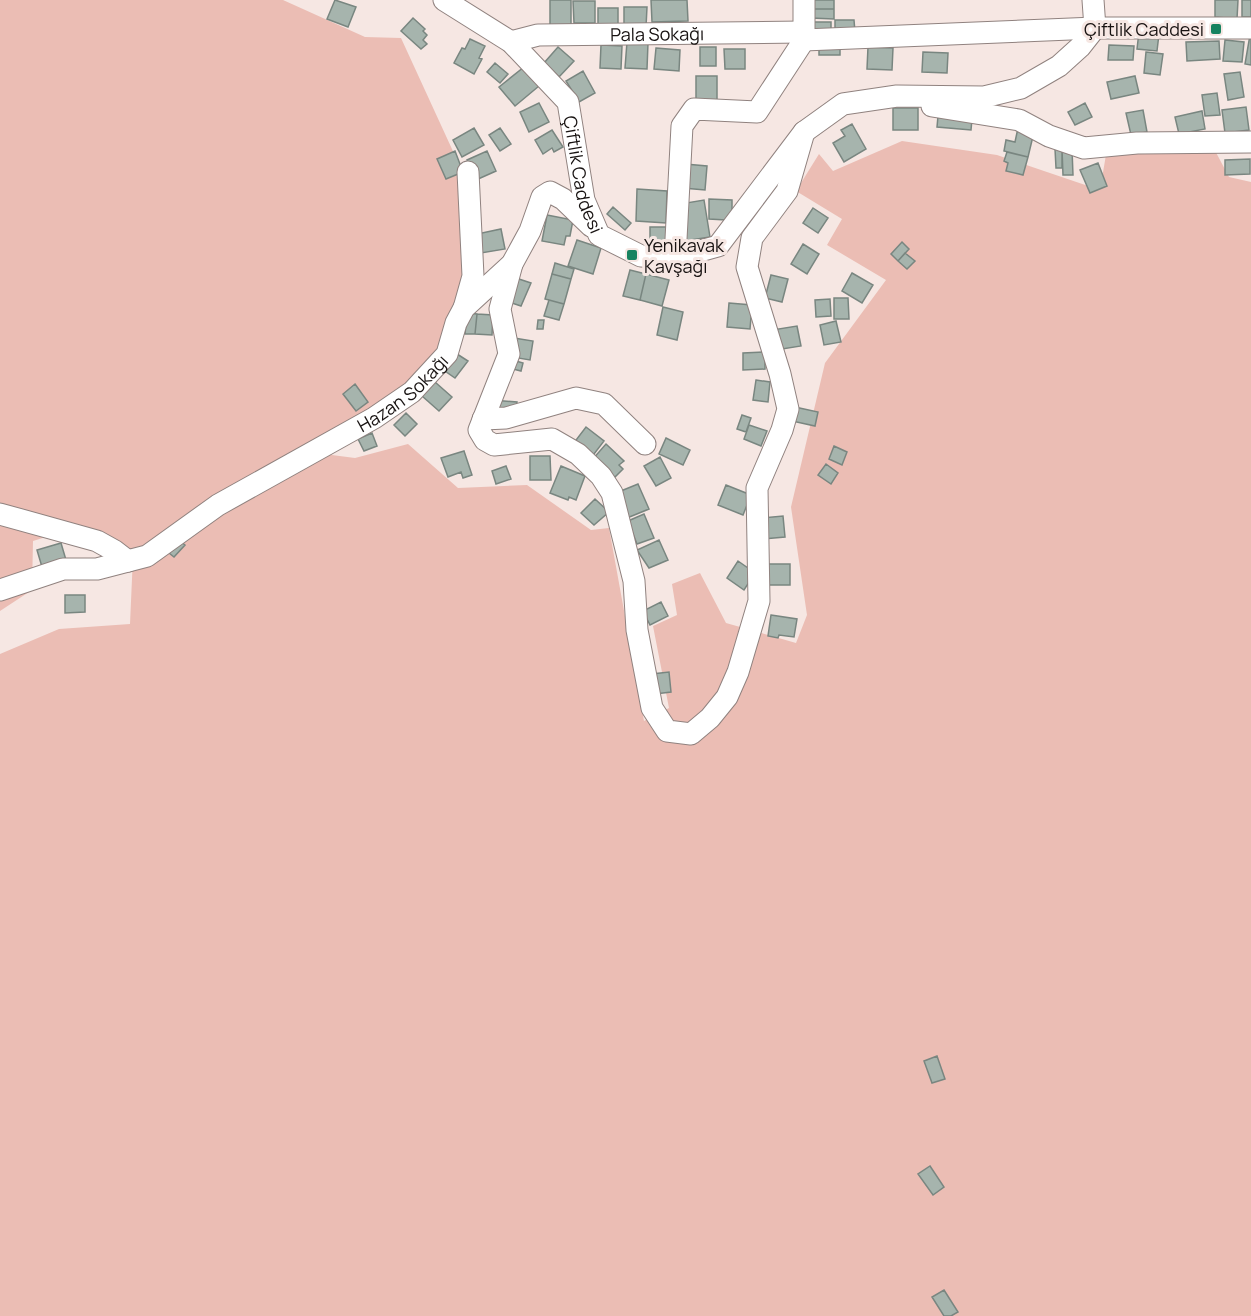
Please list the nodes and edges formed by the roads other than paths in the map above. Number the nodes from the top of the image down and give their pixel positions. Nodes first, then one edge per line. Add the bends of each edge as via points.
1 (444, 0) edge
2 (804, 0) edge
3 (1093, 0) edge
4 (1095, 28) junction
5 (1251, 28) edge
6 (803, 36) junction
7 (511, 42) junction
8 (897, 96) junction
9 (804, 132) junction
10 (1251, 142) edge
11 (468, 172) dead end
12 (599, 235) junction
13 (675, 258) junction
14 (512, 264) junction
15 (464, 309) junction
16 (483, 419) junction
17 (645, 444) dead end
18 (0, 514) edge
19 (128, 561) junction
20 (0, 590) edge

1 - 7 street, Çiftlik Caddesi
2 - 6 street
3 - 4 street
4 - 5 street
4 - 6 street, Pala Sokağı
4 - 8 street, Çiftlik Caddesi via 1059,66 1021,88 984,97
6 - 7 street, Pala Sokağı via 538,35
6 - 13 street via 757,112 694,109 682,126
7 - 12 street, Çiftlik Caddesi via 568,102 584,200
8 - 9 street, Çiftlik Caddesi via 843,104
8 - 10 street via 939,108 1019,120 1084,148 1137,143
9 - 13 street, Çiftlik Caddesi via 718,246
9 - 16 street via 787,191 752,238 747,267 788,409 757,488 759,601 727,697 691,734 667,731 651,708 637,630 634,581 612,493 601,476 578,454 552,439 494,445 479,430
11 - 15 street via 473,276
12 - 13 street, Çiftlik Caddesi via 641,256
12 - 14 street, Hazan Sokağı via 563,199 550,192 542,197
14 - 15 street, Hazan Sokağı
14 - 16 street via 500,309 509,354
15 - 19 street, Hazan Sokağı via 447,354 412,392 375,418 218,505 147,556
16 - 17 street via 506,418 576,398 604,404
18 - 19 street via 97,541
19 - 20 street, Hazan Sokağı via 97,569 63,569

